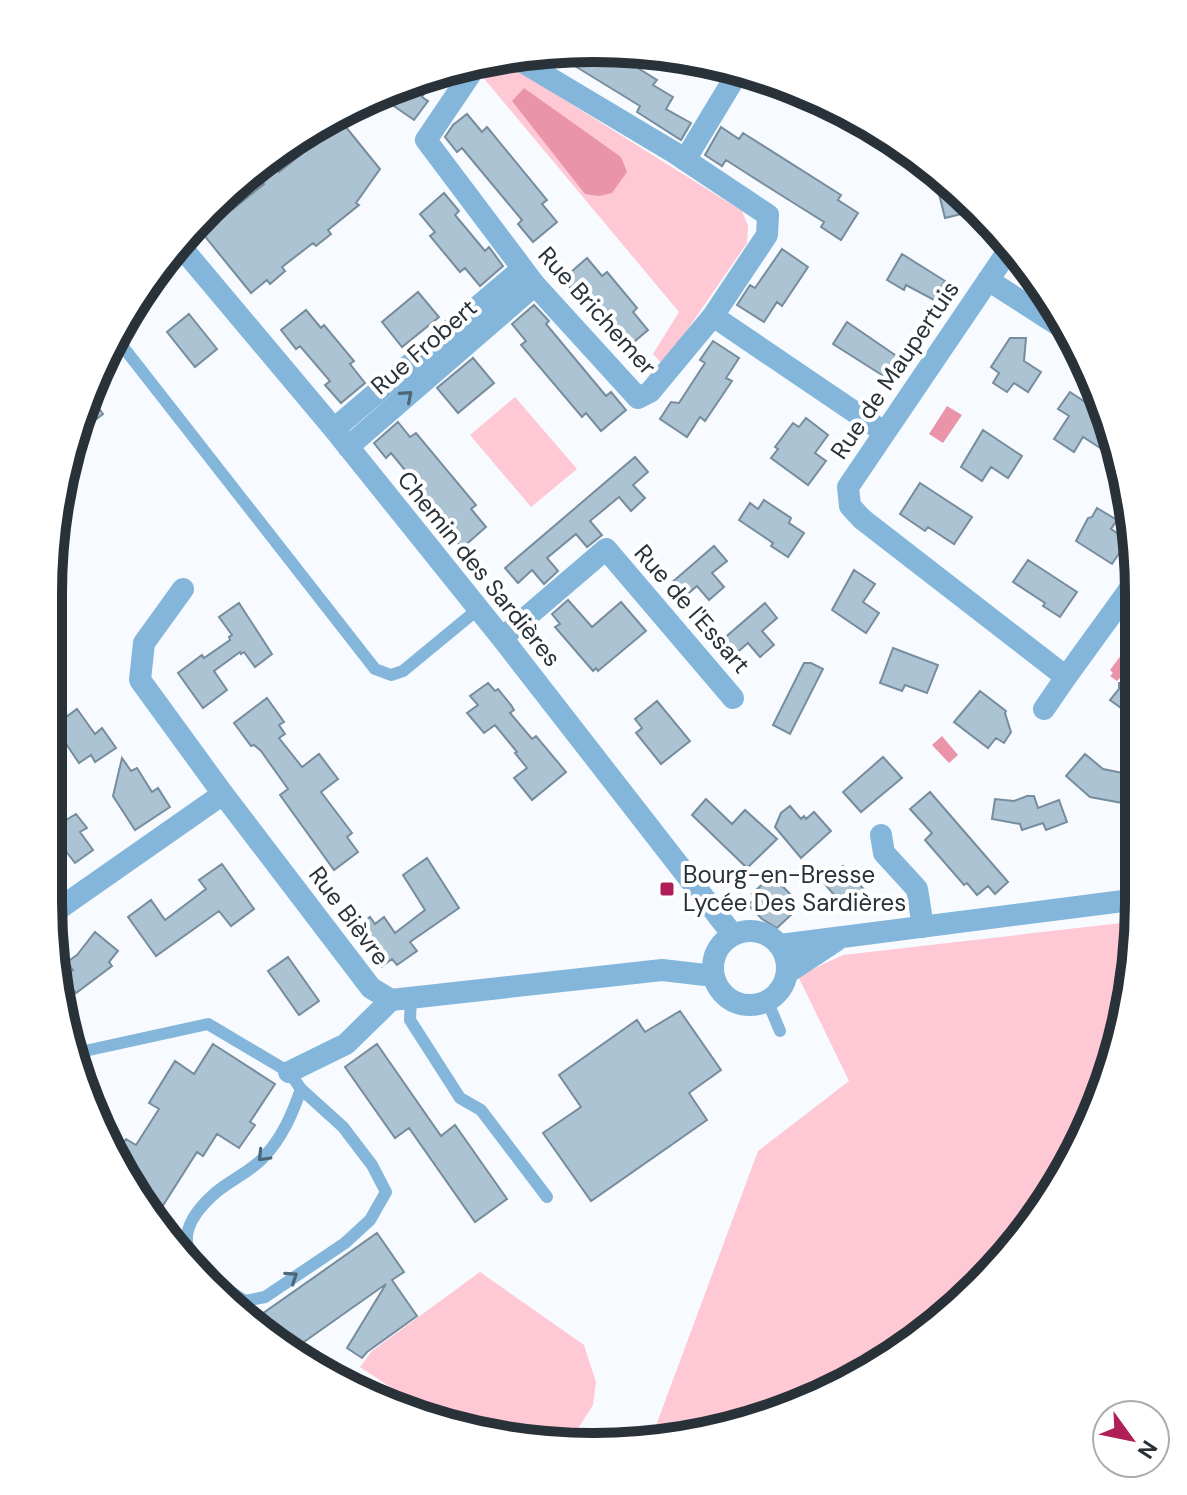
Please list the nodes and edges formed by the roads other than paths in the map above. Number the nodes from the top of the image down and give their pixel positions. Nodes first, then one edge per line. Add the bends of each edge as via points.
1 (530, 66) edge
2 (469, 77) edge
3 (733, 81) edge
4 (685, 160) junction
5 (186, 253) edge
6 (1004, 257) edge
7 (529, 277) junction
8 (988, 280) junction
9 (713, 316) junction
10 (1048, 319) edge
11 (123, 347) edge
12 (334, 429) junction
13 (884, 432) junction
14 (348, 447) junction
15 (183, 589) dead end
16 (1125, 596) edge
17 (477, 610) junction
18 (502, 638) junction
19 (1066, 677) junction
20 (733, 698) dead end
21 (1044, 709) dead end
22 (223, 794) junction
23 (881, 835) dead end
24 (1125, 901) edge
25 (62, 907) edge
26 (923, 927) junction
27 (733, 935) junction
28 (841, 938) junction
29 (780, 945) junction
30 (787, 973) junction
31 (714, 976) junction
32 (401, 999) junction
33 (767, 1000) junction
34 (780, 1031) dead end
35 (84, 1051) edge
36 (295, 1081) junction
37 (547, 1197) dead end
38 (186, 1242) edge
39 (237, 1295) edge

1 - 4 street, Rue Brichemer
2 - 7 street, Rue Brichemer via 426,140
3 - 4 street
4 - 9 street, Rue Brichemer via 768,215 767,235
5 - 12 street, Chemin des Sardières
6 - 8 street
7 - 9 street, Rue Brichemer via 638,398 650,392
7 - 12 street, Rue Frobert
14 -> 7 street, Rue Frobert
8 - 10 street, Rue de Maupertuis
8 - 13 street, Rue de Maupertuis
9 - 13 street
11 - 17 lane via 375,669 391,675 403,671
12 - 14 street, Chemin des Sardières
13 - 19 street, Rue de Maupertuis via 848,487 850,506
14 - 17 street, Chemin des Sardières
15 - 22 street, Rue Bièvre via 144,643 140,680
16 - 19 street
17 - 18 street, Chemin des Sardières
18 - 20 street, Rue de l'Essart via 606,549
18 - 27 street, Chemin des Sardières
19 - 21 street
22 - 25 street
22 - 32 street, Rue Bièvre via 371,988
23 - 26 street via 884,853 917,889
24 - 26 street
26 - 28 street
27 - 29 street via 758,931
27 - 31 street via 717,951
28 - 29 street
28 - 30 street
29 - 30 street
30 - 33 street
31 - 32 street via 662,970
31 - 33 street via 731,1000 747,1005
32 - 36 street
32 - 37 lane via 460,1098 481,1110
33 - 34 lane
35 - 36 lane via 208,1024
36 -> 38 lane via 288,1127 262,1160 212,1195
39 -> 36 lane via 245,1301 265,1297 345,1243 370,1220 386,1192 343,1127

